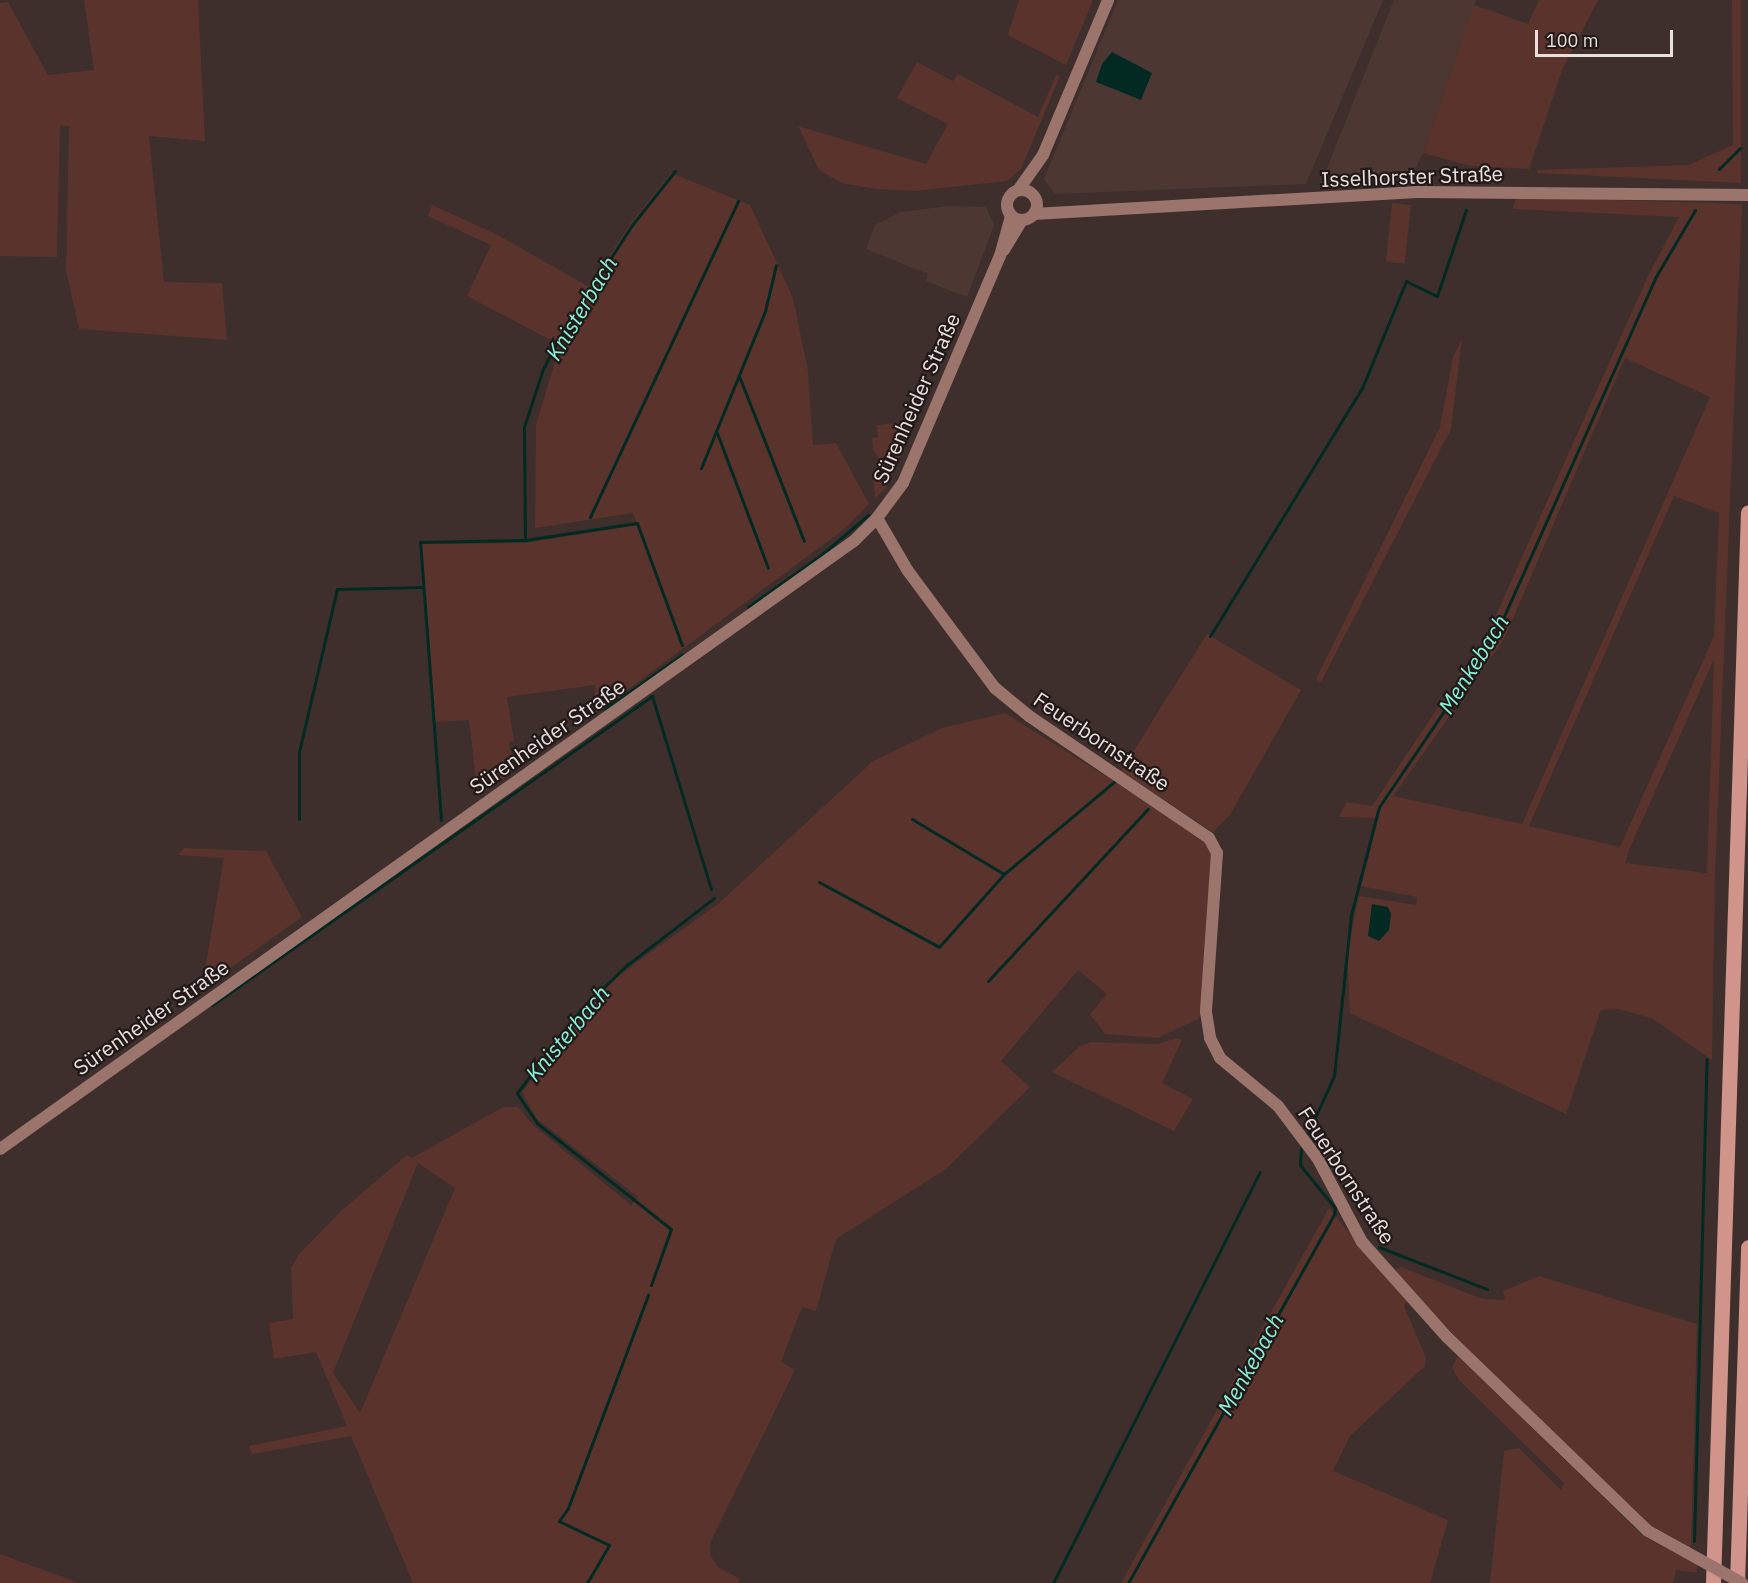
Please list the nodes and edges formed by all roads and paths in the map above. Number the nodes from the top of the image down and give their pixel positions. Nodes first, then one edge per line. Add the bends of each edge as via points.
1 (1108, 0) edge
2 (1042, 155) junction
3 (1019, 189) junction
4 (1748, 195) edge
5 (1035, 204) junction
6 (1016, 218) junction
7 (1748, 513) edge
8 (877, 518) junction
9 (0, 1149) edge
10 (1748, 1248) edge
11 (1713, 1583) edge
12 (1739, 1583) edge

1 - 2 street
2 - 3 street
2 - 5 street
3 - 5 street, Isselhorster Straße
3 - 6 street, Sürenheider Straße via 1006,203
4 - 5 street, Isselhorster Straße via 1417,192 1077,213
5 - 6 street
6 - 8 street, Sürenheider Straße via 914,460 903,483
7 - 11 highway
8 - 9 street, Sürenheider Straße via 827,561
8 - 12 street, Feuerbornstraße, bridge via 908,571 995,688 1029,716 1209,838 1217,853 1206,1012 1210,1038 1220,1058 1278,1106 1318,1159 1362,1242 1447,1338 1648,1531
10 - 12 highway

